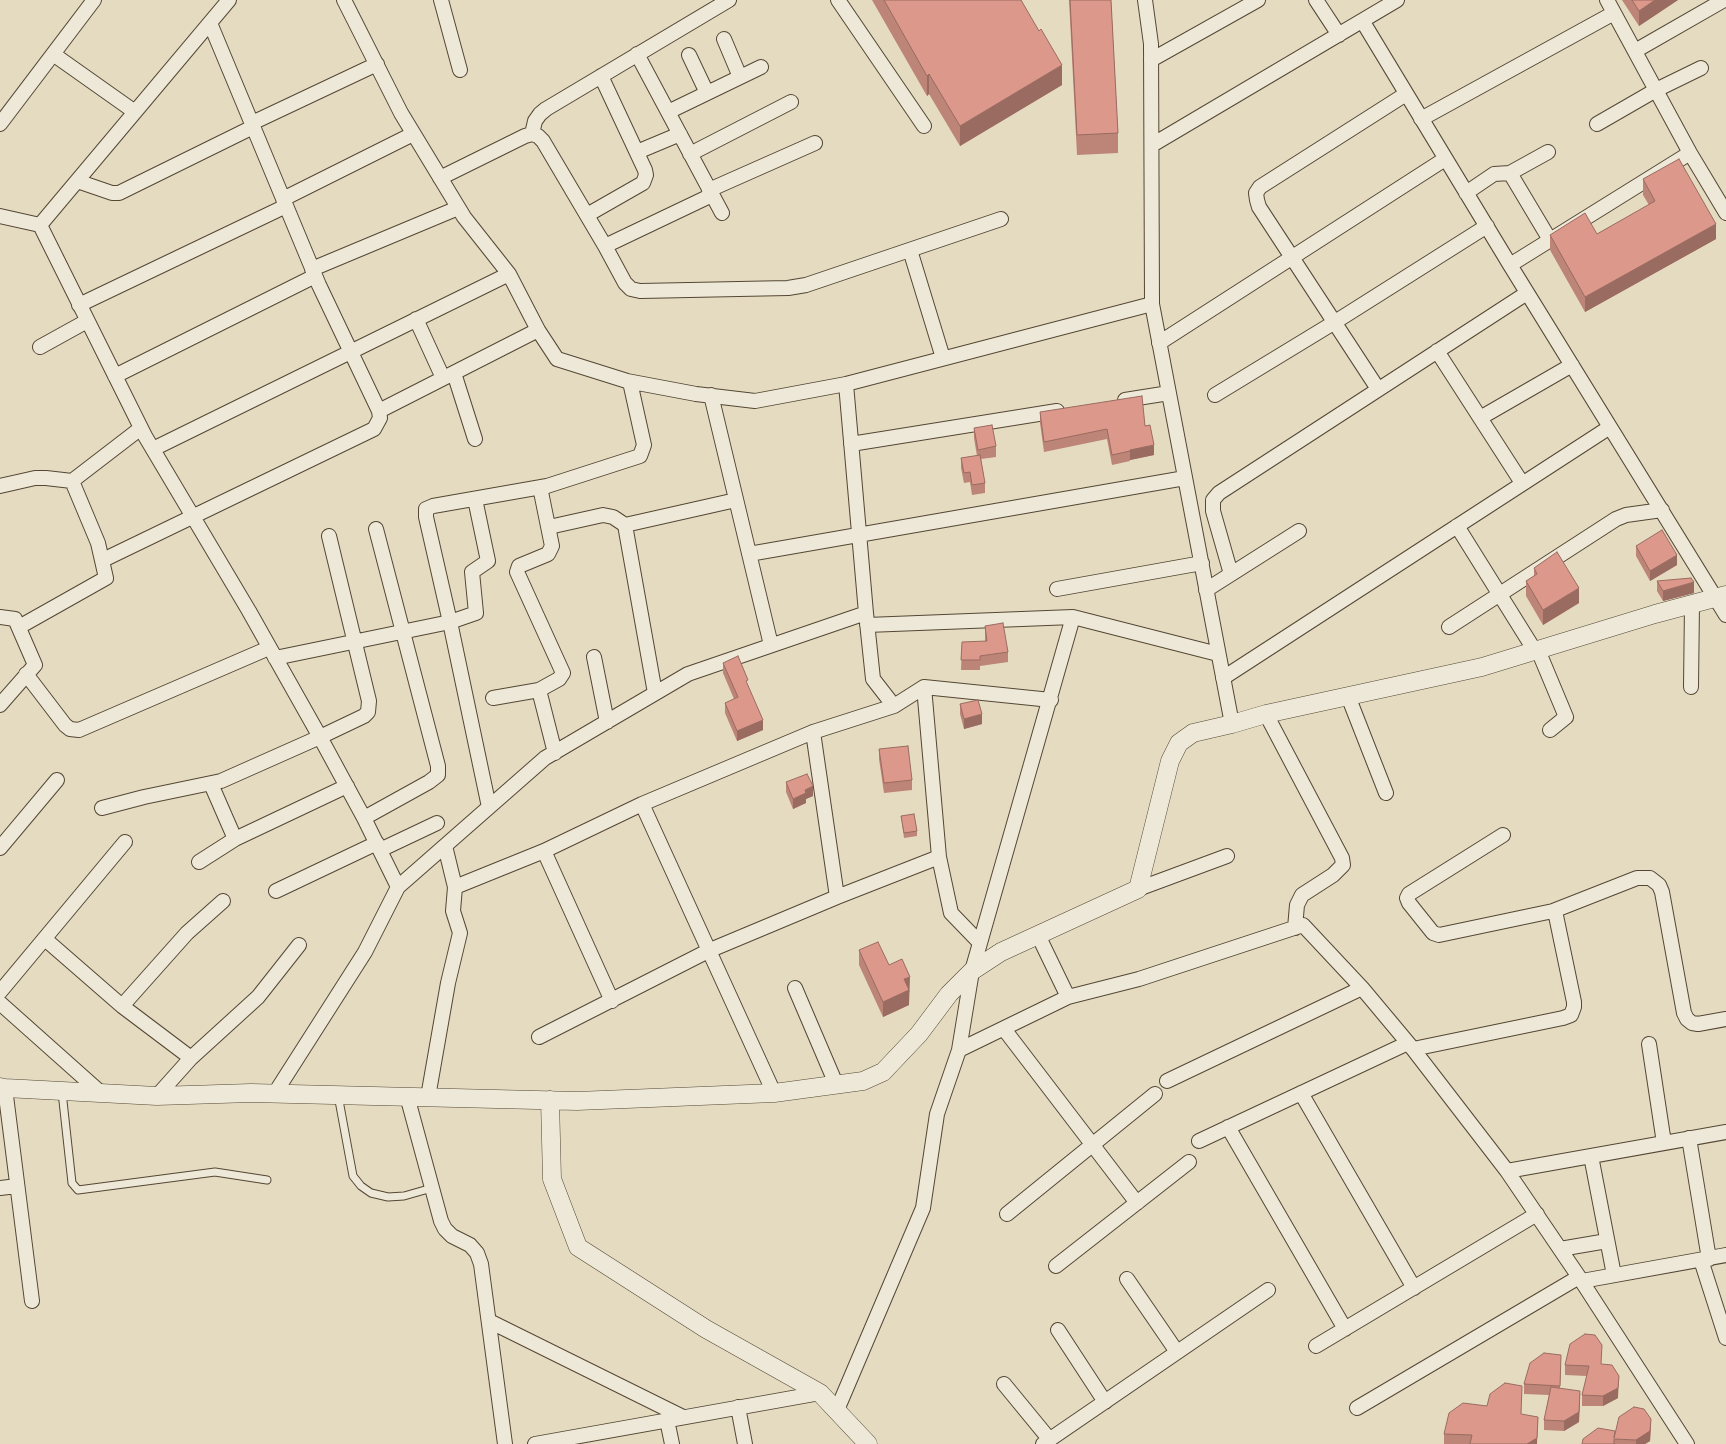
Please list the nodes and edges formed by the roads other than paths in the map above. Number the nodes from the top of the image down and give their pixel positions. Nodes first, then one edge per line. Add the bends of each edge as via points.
1 (94, 0) edge
2 (229, 0) edge
3 (344, 0) edge
4 (440, 0) edge
5 (729, 0) edge
6 (838, 0) edge
7 (1145, 0) edge
8 (1258, 0) edge
9 (1316, 0) edge
10 (1397, 0) edge
11 (1607, 0) edge
12 (1724, 0) edge
13 (1614, 13) junction
14 (1363, 22) junction
15 (210, 23) junction
16 (1339, 35) junction
17 (724, 38) dead end
18 (1635, 51) junction
19 (53, 54) junction
20 (637, 54) junction
21 (690, 55) dead end
22 (1151, 60) junction
23 (376, 64) junction
24 (761, 67) dead end
25 (1701, 68) dead end
26 (460, 70) dead end
27 (602, 76) junction
28 (740, 77) junction
29 (1656, 90) junction
30 (707, 93) junction
31 (1406, 94) junction
32 (791, 102) dead end
33 (135, 112) junction
34 (668, 112) junction
35 (3, 115) edge
36 (1421, 119) junction
37 (1597, 124) dead end
38 (252, 125) junction
39 (924, 126) dead end
40 (414, 134) junction
41 (532, 134) junction
42 (680, 134) junction
43 (815, 143) dead end
44 (1152, 145) junction
45 (637, 152) junction
46 (1548, 152) dead end
47 (1690, 153) junction
48 (690, 154) junction
49 (1445, 159) junction
50 (1510, 173) junction
51 (440, 178) junction
52 (77, 181) junction
53 (711, 192) junction
54 (1466, 193) junction
55 (284, 203) junction
56 (1724, 204) edge
57 (458, 208) junction
58 (722, 213) dead end
59 (587, 215) junction
60 (0, 216) edge
61 (1001, 219) dead end
62 (40, 225) junction
63 (1487, 226) junction
64 (1550, 240) junction
65 (605, 246) junction
66 (910, 250) junction
67 (1292, 257) junction
68 (1510, 265) junction
69 (313, 273) junction
70 (509, 274) junction
71 (1527, 293) junction
72 (1152, 304) junction
73 (79, 305) junction
74 (416, 320) junction
75 (87, 321) junction
76 (1335, 322) junction
77 (538, 330) junction
78 (1159, 343) junction
79 (40, 347) dead end
80 (1437, 350) junction
81 (350, 351) junction
82 (943, 358) junction
83 (1572, 365) junction
84 (115, 376) junction
85 (449, 376) junction
86 (630, 382) junction
87 (846, 384) junction
88 (1378, 388) junction
89 (1169, 393) junction
90 (711, 395) junction
91 (1215, 395) dead end
92 (1111, 402) edge
93 (1073, 409) edge
94 (379, 411) junction
95 (1480, 418) junction
96 (1610, 427) junction
97 (141, 428) junction
98 (475, 439) dead end
99 (851, 444) junction
100 (153, 449) junction
101 (1185, 478) junction
102 (72, 481) junction
103 (1522, 483) junction
104 (0, 486) edge
105 (540, 487) junction
106 (475, 499) junction
107 (736, 500) junction
108 (1662, 510) junction
109 (192, 516) junction
110 (625, 525) junction
111 (1457, 526) junction
112 (549, 528) junction
113 (376, 529) dead end
114 (1299, 530) dead end
115 (859, 534) junction
116 (329, 536) dead end
117 (749, 554) junction
118 (103, 560) junction
119 (1202, 563) junction
120 (1231, 574) junction
121 (1057, 589) dead end
122 (1206, 590) junction
123 (1500, 595) junction
124 (1721, 596) edge
125 (1692, 604) junction
126 (1726, 615) edge
127 (0, 617) edge
128 (1073, 617) junction
129 (866, 619) junction
130 (450, 622) junction
131 (18, 627) junction
132 (1449, 627) dead end
133 (403, 631) junction
134 (354, 642) junction
135 (771, 646) junction
136 (1536, 650) junction
137 (272, 653) junction
138 (1218, 654) junction
139 (594, 657) dead end
140 (26, 674) junction
141 (1223, 678) junction
142 (924, 687) junction
143 (1691, 687) dead end
144 (539, 690) junction
145 (655, 694) junction
146 (1348, 696) junction
147 (493, 698) dead end
148 (1051, 700) junction
149 (0, 705) edge
150 (894, 706) junction
151 (1266, 714) junction
152 (607, 722) junction
153 (1232, 724) junction
154 (1550, 730) dead end
155 (813, 732) junction
156 (320, 737) junction
157 (554, 752) junction
158 (57, 780) dead end
159 (211, 784) junction
160 (347, 786) junction
161 (1386, 793) dead end
162 (642, 804) junction
163 (489, 807) junction
164 (102, 808) dead end
165 (364, 818) junction
166 (437, 823) dead end
167 (1503, 835) dead end
168 (235, 839) junction
169 (125, 842) dead end
170 (379, 846) junction
171 (445, 846) junction
172 (0, 848) edge
173 (544, 851) junction
174 (1227, 856) dead end
175 (939, 857) junction
176 (199, 862) dead end
177 (455, 887) junction
178 (398, 888) junction
179 (1138, 889) junction
180 (276, 891) dead end
181 (837, 896) junction
182 (223, 901) dead end
183 (1555, 911) junction
184 (1295, 928) junction
185 (1038, 935) junction
186 (45, 939) junction
187 (980, 943) junction
188 (299, 945) dead end
189 (708, 951) junction
190 (972, 971) junction
191 (795, 988) dead end
192 (1362, 988) junction
193 (0, 992) edge
194 (1068, 998) junction
195 (612, 1001) junction
196 (0, 1003) edge
197 (122, 1006) junction
198 (1726, 1019) edge
199 (1004, 1029) junction
200 (539, 1036) dead end
201 (1649, 1044) dead end
202 (1410, 1046) junction
203 (960, 1050) junction
204 (192, 1058) junction
205 (1167, 1081) dead end
206 (836, 1084) junction
207 (2, 1088) edge
208 (62, 1091) junction
209 (101, 1093) junction
210 (275, 1093) junction
211 (774, 1093) junction
212 (1301, 1093) junction
213 (1155, 1094) dead end
214 (338, 1095) junction
215 (157, 1096) junction
216 (407, 1096) junction
217 (428, 1097) junction
218 (550, 1100) junction
219 (1228, 1127) junction
220 (1726, 1132) edge
221 (1689, 1138) junction
222 (1199, 1141) dead end
223 (1664, 1143) junction
224 (1092, 1145) junction
225 (1591, 1156) junction
226 (1189, 1162) dead end
227 (1507, 1171) junction
228 (267, 1180) dead end
229 (17, 1186) junction
230 (0, 1188) edge
231 (432, 1188) junction
232 (1137, 1203) junction
233 (1007, 1214) dead end
234 (1537, 1214) junction
235 (1607, 1241) junction
236 (1560, 1249) junction
237 (1726, 1256) edge
238 (1705, 1260) junction
239 (1056, 1266) dead end
240 (1614, 1275) junction
241 (1127, 1279) dead end
242 (1580, 1279) junction
243 (1414, 1288) junction
244 (1268, 1290) dead end
245 (32, 1301) dead end
246 (488, 1321) junction
247 (1345, 1329) junction
248 (1058, 1330) dead end
249 (1726, 1338) edge
250 (1316, 1346) dead end
251 (1177, 1352) junction
252 (1004, 1384) dead end
253 (820, 1393) junction
254 (1105, 1402) junction
255 (738, 1407) junction
256 (1357, 1408) dead end
257 (837, 1410) junction
258 (683, 1418) junction
259 (667, 1420) junction
260 (579, 1440) edge
261 (1046, 1442) edge
262 (505, 1444) edge
263 (535, 1444) edge
264 (672, 1444) edge
265 (745, 1444) edge
266 (868, 1444) edge
267 (1687, 1444) edge

1 - 19 street
2 - 15 street
3 - 23 street
4 - 26 street
5 - 20 street
6 - 39 street
7 - 22 street
8 - 22 street
9 - 16 street
10 - 14 street
11 - 13 street
12 - 18 street
13 - 18 street
13 - 36 street
14 - 16 street
14 - 31 street
15 - 33 street
15 - 38 street
16 - 44 street
17 - 28 street
18 - 29 street
19 - 33 street
19 - 35 street
20 - 27 street
20 - 34 street
21 - 30 street
22 - 44 street
23 - 38 street
23 - 40 street
24 - 28 street
25 - 29 street
27 - 41 street via 540,114
27 - 45 street
28 - 30 street
29 - 37 street
29 - 47 street
30 - 34 street
31 - 36 street
31 - 67 street via 1260,187 1256,193 1259,207
32 - 48 street
33 - 52 street
34 - 42 street
36 - 49 street
38 - 52 street via 120,193
38 - 55 street
40 - 51 street
40 - 55 street
41 - 51 street
41 - 59 street via 543,141
42 - 45 street
42 - 48 street
43 - 53 street
44 - 72 street
45 - 59 street via 645,170 643,183
46 - 50 street
47 - 56 street
47 - 64 street
48 - 53 street
49 - 54 street
49 - 67 street
50 - 54 street via 1494,174
50 - 64 street
51 - 57 street
52 - 62 street
53 - 58 street
53 - 65 street
54 - 63 street
55 - 69 street
55 - 73 street
57 - 69 street
57 - 70 street
59 - 65 street
60 - 62 street
61 - 66 street
62 - 73 street
63 - 68 street
63 - 76 street
64 - 68 street
65 - 66 street via 625,283 640,291 788,288
66 - 82 street
67 - 76 street
67 - 78 street
68 - 71 street
69 - 81 street
69 - 84 street
70 - 74 street
70 - 77 street
71 - 80 street
71 - 83 street
72 - 78 street
72 - 82 street
73 - 75 street
74 - 81 street
74 - 85 street
75 - 79 street
75 - 84 street
76 - 88 street
76 - 91 street
77 - 85 street
77 - 86 street via 557,359
78 - 89 street
80 - 88 street
80 - 95 street
81 - 94 street
81 - 100 street
82 - 87 street
83 - 95 street
83 - 96 street
84 - 97 street
85 - 94 street
85 - 98 street
86 - 90 street
86 - 105 street via 644,445 640,456
87 - 90 street via 755,401
87 - 99 street
88 - 120 street via 1219,492 1213,500 1213,511
89 - 92 street
89 - 101 street
90 - 107 street
93 - 99 street
94 - 109 street via 380,418 374,429
95 - 103 street
96 - 103 street
96 - 108 street
97 - 100 street
97 - 102 street
99 - 115 street
100 - 109 street
101 - 115 street
101 - 119 street
102 - 104 street via 35,478
102 - 118 street
103 - 111 street
105 - 106 street
105 - 112 street
106 - 130 street via 488,561 472,572 476,613
106 - 130 street via 426,508
107 - 110 street
107 - 117 street
108 - 123 street via 1616,519
108 - 124 street
109 - 118 street
109 - 137 street
110 - 112 street via 603,515
110 - 145 street
111 - 123 street
111 - 141 street
112 - 144 street via 551,551 519,566 517,572 563,673 559,679
113 - 133 street
114 - 120 street
115 - 117 street
115 - 129 street
116 - 134 street
117 - 135 street
118 - 131 street via 106,578
119 - 121 street
119 - 122 street
120 - 122 street
122 - 138 street
123 - 132 street
123 - 136 street
124 - 125 street
124 - 126 street
125 - 136 street
125 - 143 street
127 - 131 street via 15,619
128 - 129 street
128 - 138 street
128 - 148 street
129 - 135 street
129 - 150 street via 873,679
130 - 133 street
130 - 163 street
131 - 140 street via 35,664
133 - 134 street
133 - 165 street via 438,775
134 - 137 street
134 - 156 street via 369,701 368,712
135 - 145 street via 688,674
136 - 146 street via 1482,667
136 - 154 street via 1566,717
137 - 140 street via 79,730 66,725
137 - 156 street
138 - 141 street
139 - 152 street
140 - 149 street
141 - 153 street
142 - 148 street
142 - 150 street
142 - 175 street
144 - 147 street
144 - 157 street
145 - 152 street
146 - 151 street
146 - 161 street
148 - 187 street
150 - 155 street
151 - 153 street
151 - 184 street via 1343,865 1302,895 1297,905
152 - 157 street
153 - 179 street via 1193,733 1179,743 1170,761
155 - 162 street
155 - 181 street
156 - 159 street
156 - 160 street
157 - 163 street
158 - 172 street
159 - 164 street
159 - 168 street
160 - 165 street
160 - 168 street
162 - 173 street
162 - 189 street
163 - 171 street
165 - 170 street
166 - 170 street
167 - 183 street via 1409,894 1409,903 1436,935
168 - 176 street
169 - 186 street
170 - 178 street
170 - 180 street
171 - 177 street
171 - 178 street
173 - 177 street
173 - 195 street
174 - 179 street
175 - 181 street
175 - 187 street via 951,913
177 - 217 street via 453,911 460,933
178 - 210 street via 365,952
179 - 185 street
181 - 189 street
182 - 197 street via 187,933
183 - 198 street via 1637,878 1650,878 1662,892 1687,1019 1698,1024
183 - 202 street via 1574,1002 1571,1014
184 - 192 street via 1303,925
184 - 194 street via 1139,979
185 - 190 street via 1001,952
185 - 194 street
186 - 193 street
186 - 197 street
187 - 190 street
188 - 204 street via 258,997
189 - 195 street
189 - 211 street
190 - 203 street
190 - 206 street via 883,1072 863,1081
191 - 206 street
192 - 202 street
192 - 205 street
194 - 199 street
195 - 200 street
196 - 209 street
197 - 204 street
199 - 203 street
199 - 224 street
201 - 223 street
202 - 212 street
202 - 227 street
203 - 257 street via 937,1114 920,1218
204 - 215 street
206 - 211 street
207 - 208 street
207 - 229 street
208 - 209 street
208 - 228 lane via 72,1183 78,1190 215,1172
209 - 215 street
210 - 214 street
210 - 215 street
211 - 218 street
212 - 219 street
212 - 243 street
213 - 224 street
214 - 216 street
214 - 231 lane via 353,1176 361,1186 371,1193 388,1197
216 - 217 street
216 - 231 street
217 - 218 street
218 - 253 street via 552,1179 578,1247 706,1329
219 - 222 street
219 - 247 street
220 - 221 street
221 - 223 street
221 - 238 street
223 - 225 street
224 - 232 street
224 - 233 street
225 - 227 street
225 - 235 street
226 - 232 street
227 - 234 street
229 - 230 street
229 - 245 street
231 - 246 street via 445,1228 477,1253
232 - 239 street
234 - 236 street
234 - 243 street
235 - 236 street
235 - 240 street
236 - 242 street
237 - 238 street
238 - 240 street
238 - 249 street
240 - 242 street
241 - 251 street
242 - 256 street
242 - 267 street
243 - 247 street
244 - 251 street
246 - 258 street
246 - 262 street
247 - 250 street
248 - 254 street
251 - 254 street
252 - 261 street
253 - 255 street
253 - 257 street
254 - 261 street
255 - 258 street
255 - 265 street
257 - 266 street
258 - 259 street
259 - 260 street
259 - 264 street
260 - 263 street

